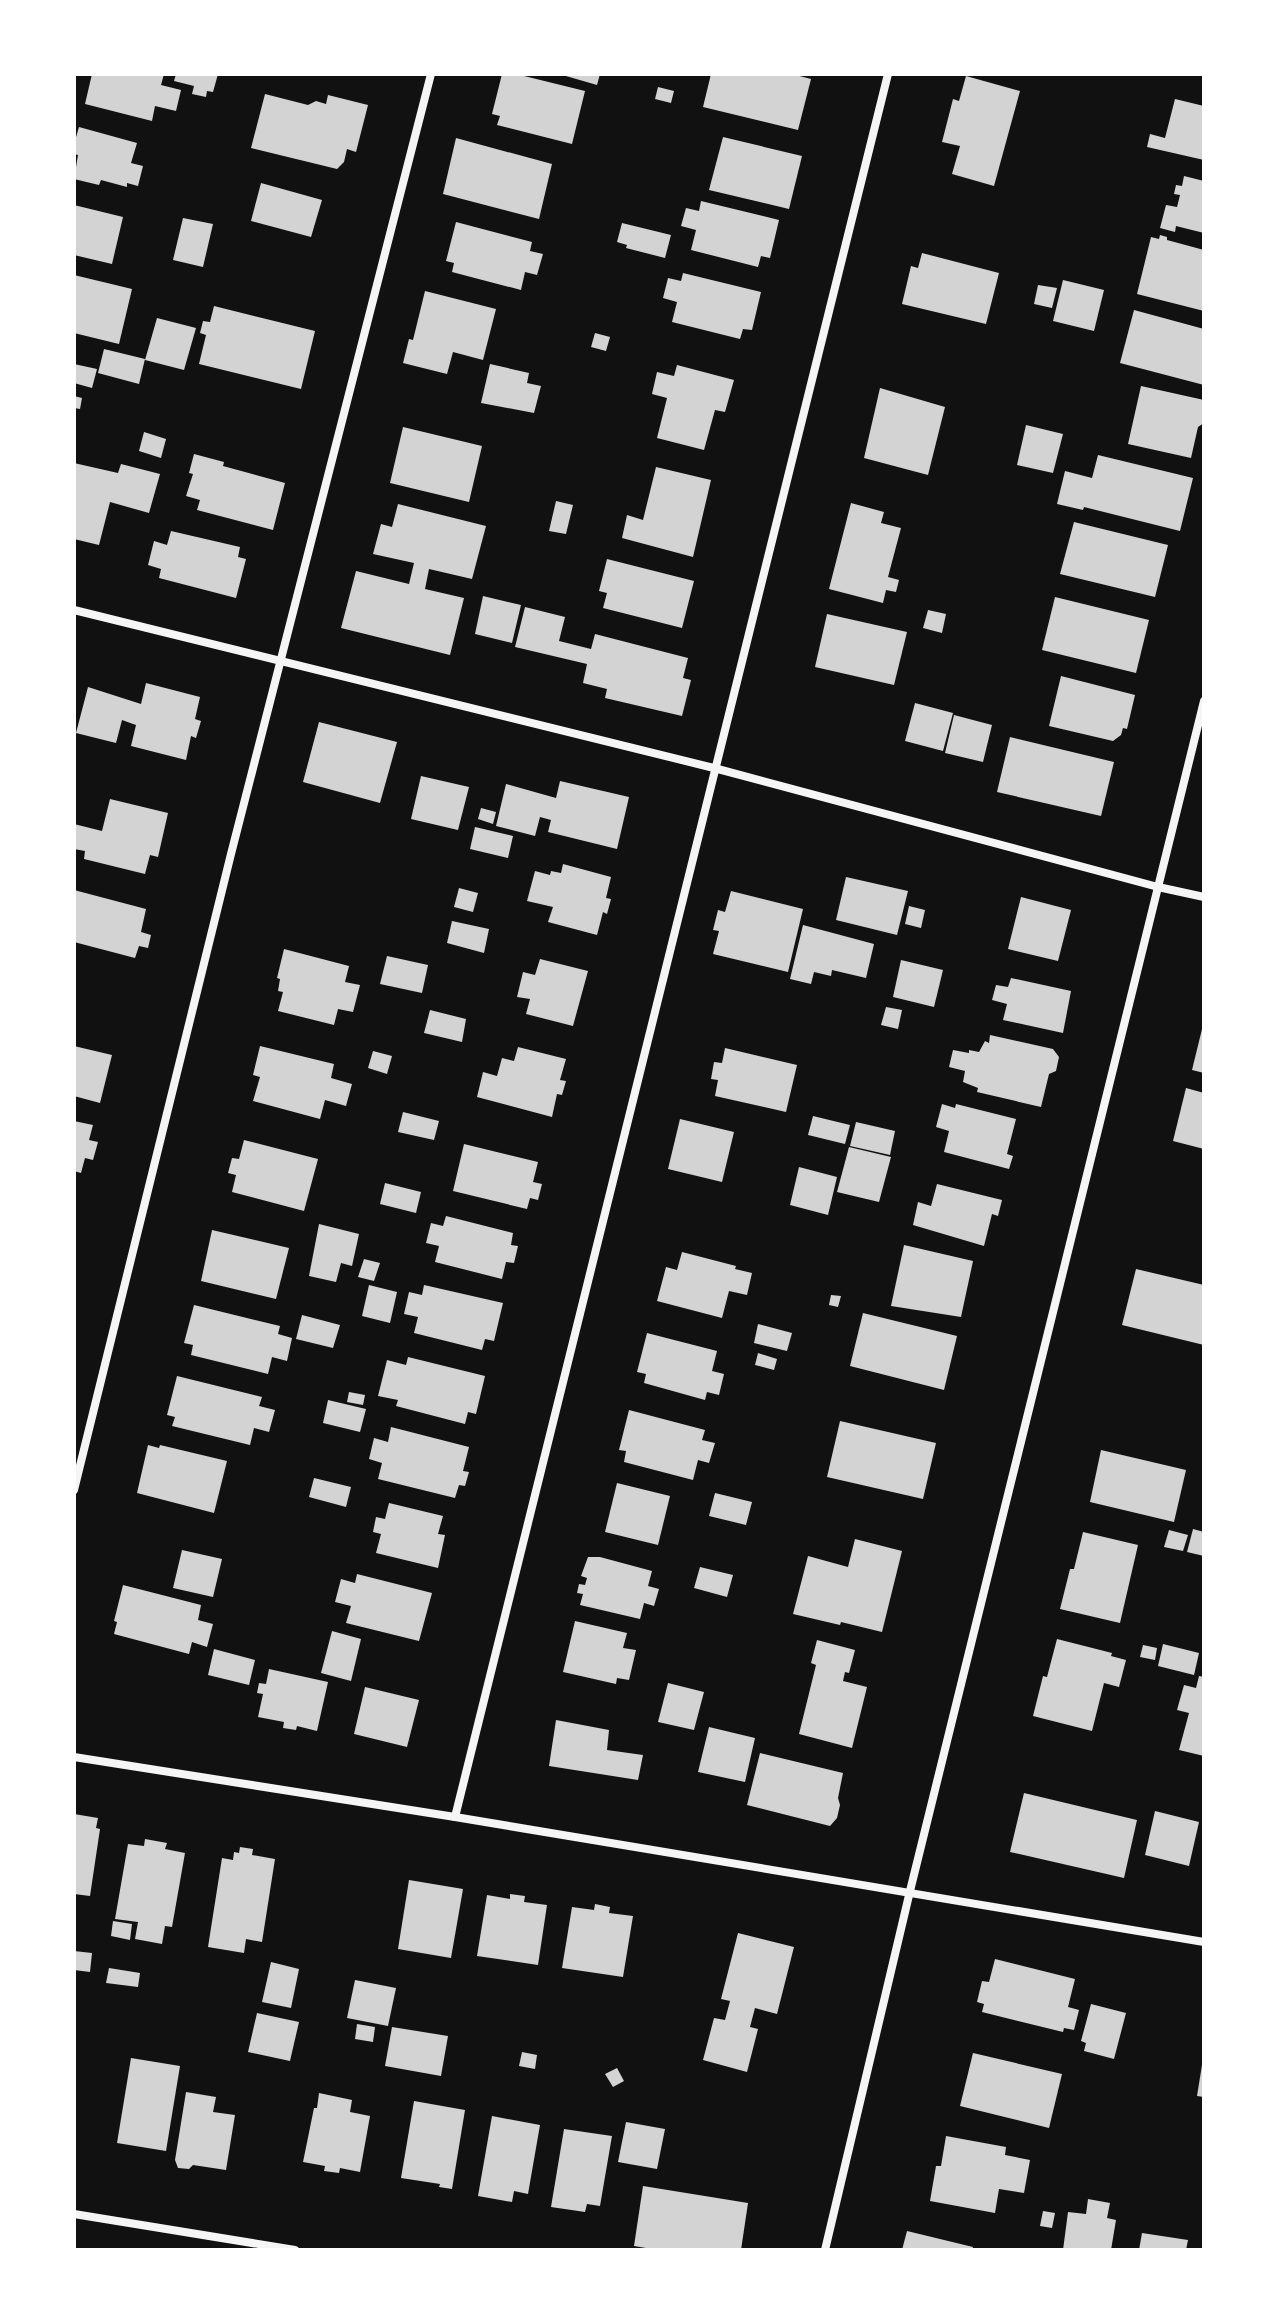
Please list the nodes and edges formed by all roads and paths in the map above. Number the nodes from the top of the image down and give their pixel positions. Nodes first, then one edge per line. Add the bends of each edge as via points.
1 (431, 74) edge
2 (888, 74) edge
3 (74, 610) edge
4 (280, 662) junction
5 (1204, 701) edge
6 (714, 768) junction
7 (1158, 887) junction
8 (1204, 897) edge
9 (74, 1490) edge
10 (74, 1757) edge
11 (455, 1817) junction
12 (910, 1891) junction
13 (1204, 1942) edge
14 (74, 2214) edge
15 (295, 2250) edge
16 (825, 2250) edge

1 - 4 street
2 - 6 street
3 - 4 street
4 - 6 street
4 - 9 street
5 - 7 street
6 - 7 street
6 - 11 street
7 - 8 street
7 - 12 street
10 - 11 street
11 - 12 street
12 - 13 street
12 - 16 street
14 - 15 street

